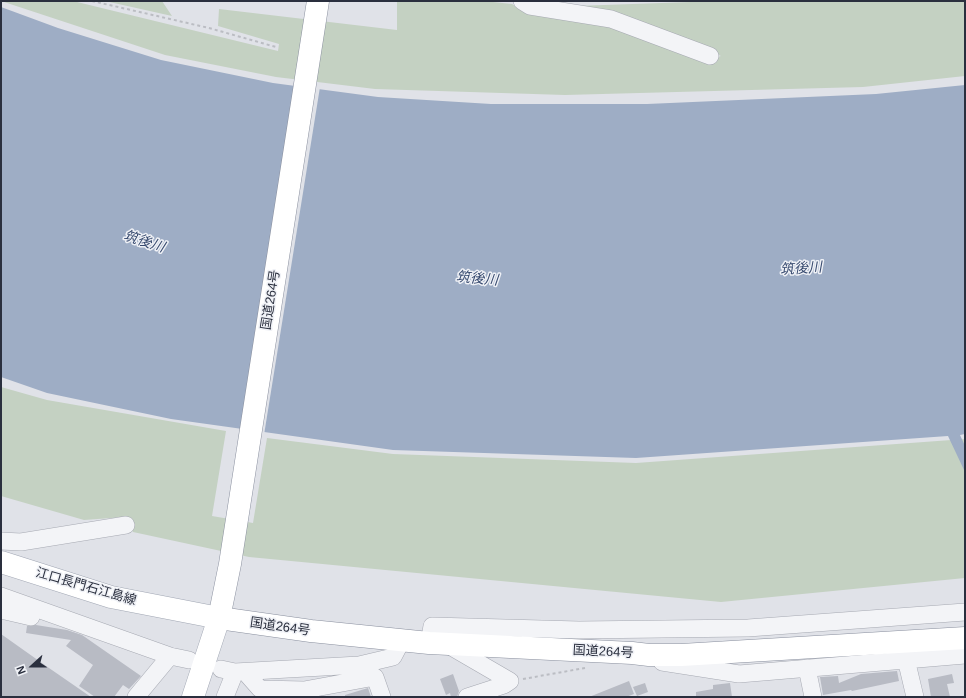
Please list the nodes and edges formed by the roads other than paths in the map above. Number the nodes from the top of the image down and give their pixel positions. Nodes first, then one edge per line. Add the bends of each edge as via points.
1 (318, 1) edge
2 (522, 1) edge
3 (710, 56) dead end
4 (126, 525) dead end
5 (1, 541) edge
6 (1, 562) edge
7 (1, 596) edge
8 (1, 610) edge
9 (965, 612) edge
10 (57, 616) junction
11 (219, 618) junction
12 (965, 638) edge
13 (402, 640) junction
14 (438, 644) junction
15 (649, 655) junction
16 (965, 655) edge
17 (170, 656) junction
18 (906, 659) junction
19 (190, 660) dead end
20 (807, 668) junction
21 (234, 671) junction
22 (136, 697) edge
23 (194, 697) edge
24 (224, 697) edge
25 (382, 697) edge
26 (468, 697) edge
27 (813, 697) edge
28 (915, 697) edge

1 - 11 main road, 国道264号 via 230,564
2 - 3 street via 530,6 610,19
4 - 5 street via 21,542
6 - 11 main road, 江口長門石江島線 via 111,597
7 - 10 street
8 - 10 street via 28,617
9 - 14 street via 748,628 578,630 432,626
10 - 17 street
11 - 13 main road, 国道264号
11 - 23 main road
12 - 15 main road, 国道264号
13 - 14 main road, 国道264号
13 - 21 street via 393,657 359,665
14 - 15 main road, 国道264号
14 - 26 street via 510,681
15 - 20 street via 665,663 739,674
16 - 18 street
17 - 19 street
17 - 22 street
18 - 20 street
18 - 28 street
20 - 27 street
21 - 24 street
21 - 25 street via 260,689 304,690 375,677

